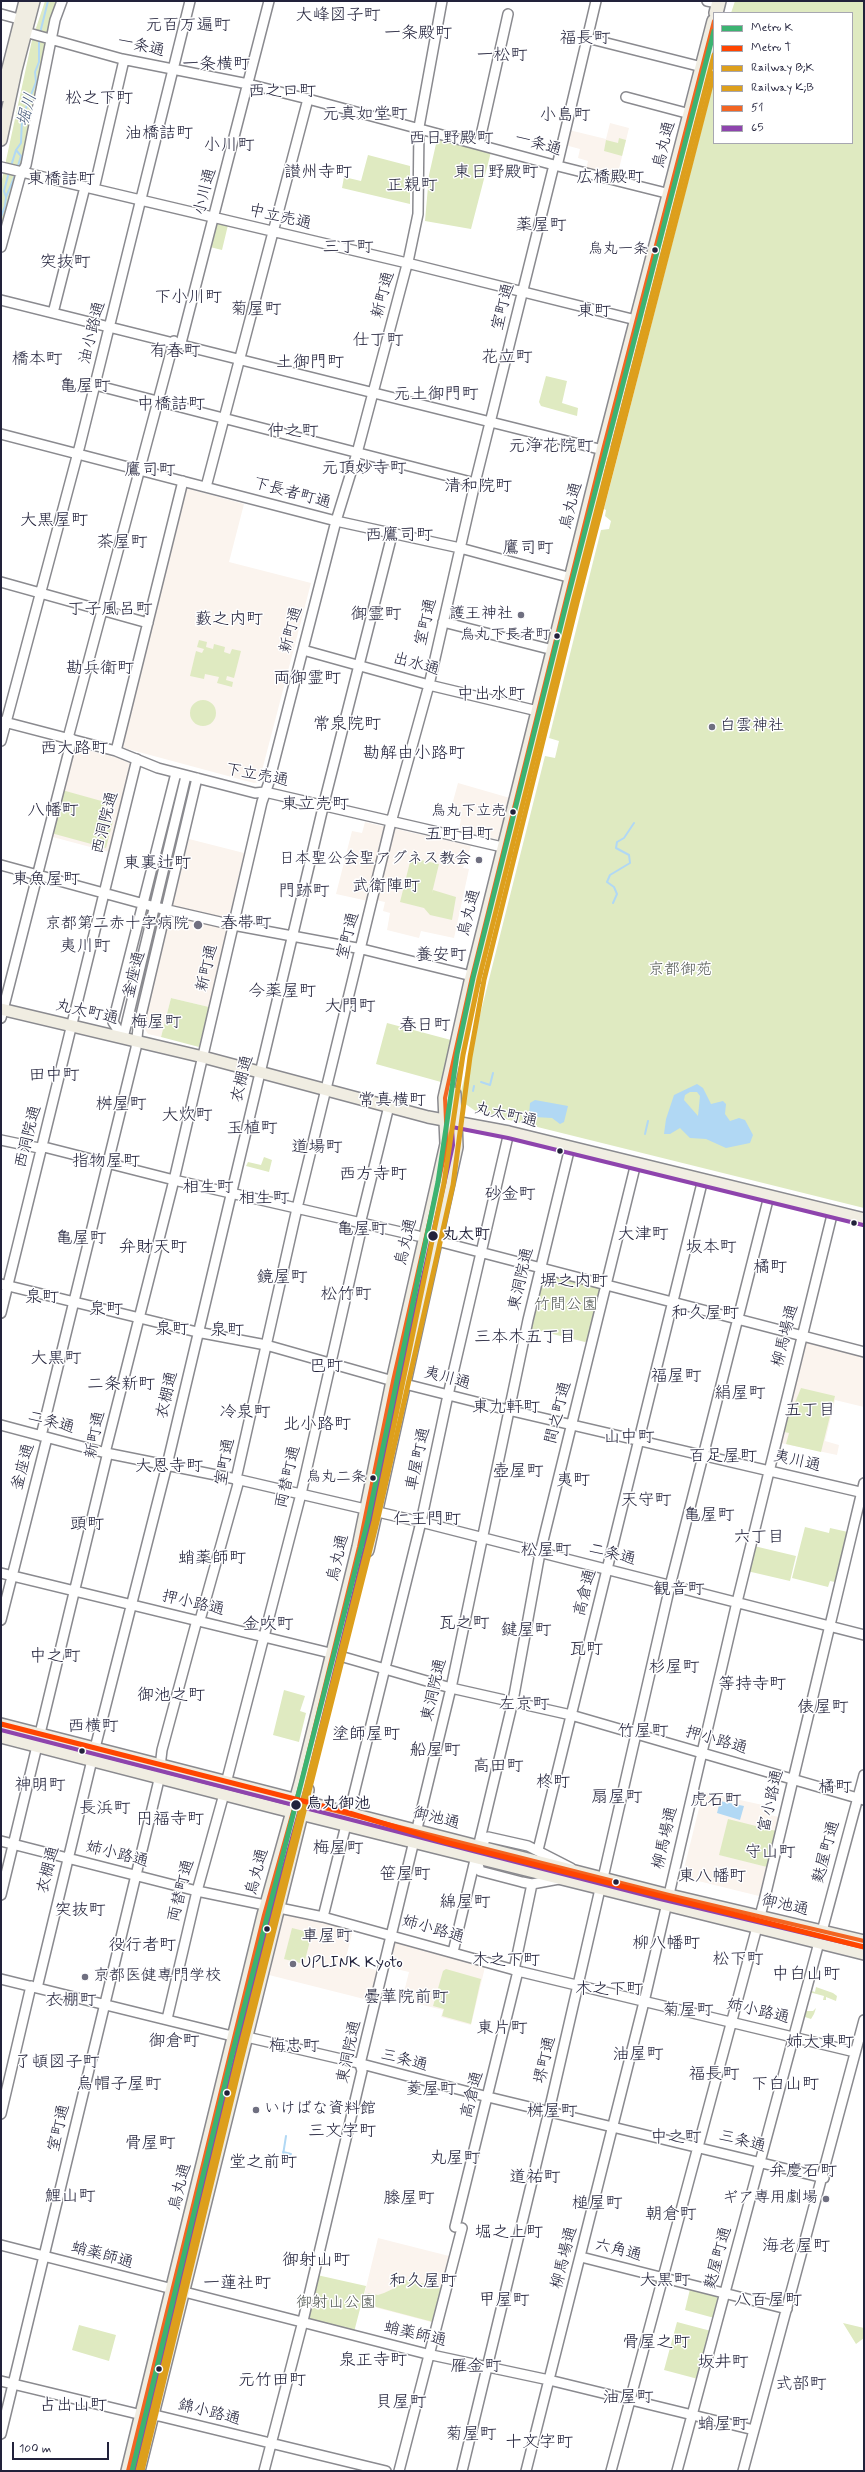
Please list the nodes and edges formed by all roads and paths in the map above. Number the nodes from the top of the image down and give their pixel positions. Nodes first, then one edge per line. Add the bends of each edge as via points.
1 (25, 1) edge
2 (34, 1) edge
3 (62, 1) edge
4 (190, 1) edge
5 (269, 1) edge
6 (596, 1) edge
7 (443, 3) edge
8 (1, 14) edge
9 (508, 14) dead end
10 (19, 19) junction
11 (713, 27) edge
12 (29, 33) junction
13 (49, 38) junction
14 (587, 38) junction
15 (713, 54) edge
16 (124, 60) junction
17 (706, 68) junction
18 (173, 70) junction
19 (248, 84) junction
20 (1, 96) edge
21 (626, 97) dead end
22 (308, 99) junction
23 (690, 114) junction
24 (419, 127) junction
25 (1, 140) edge
26 (479, 144) junction
27 (556, 166) junction
28 (3, 167) edge
29 (21, 171) junction
30 (89, 188) junction
31 (670, 194) junction
32 (141, 201) junction
33 (215, 219) junction
34 (273, 232) junction
35 (1, 248) edge
36 (407, 263) junction
37 (523, 292) junction
38 (1, 300) edge
39 (53, 313) junction
40 (641, 322) junction
41 (110, 326) junction
42 (178, 342) junction
43 (241, 358) junction
44 (95, 385) junction
45 (373, 393) junction
46 (158, 401) junction
47 (224, 418) junction
48 (491, 422) junction
49 (1, 434) edge
50 (607, 451) junction
51 (78, 453) junction
52 (357, 453) junction
53 (142, 469) junction
54 (183, 481) junction
55 (475, 483) junction
56 (206, 487) junction
57 (336, 521) junction
58 (392, 535) junction
59 (460, 548) junction
60 (576, 579) junction
61 (1, 582) edge
62 (41, 593) junction
63 (103, 611) junction
64 (443, 622) junction
65 (148, 623) junction
66 (303, 650) junction
67 (553, 650) junction
68 (360, 666) junction
69 (429, 684) junction
70 (543, 712) junction
71 (4, 722) edge
72 (70, 739) junction
73 (1, 741) edge
74 (116, 751) junction
75 (137, 759) junction
76 (176, 773) junction
77 (186, 776) junction
78 (198, 778) junction
79 (266, 792) junction
80 (325, 805) junction
81 (392, 821) junction
82 (507, 848) junction
83 (1, 865) edge
84 (36, 875) junction
85 (104, 893) junction
86 (143, 904) junction
87 (154, 907) junction
88 (166, 910) junction
89 (233, 926) junction
90 (292, 936) junction
91 (362, 950) junction
92 (476, 977) junction
93 (135, 988) junction
94 (146, 992) junction
95 (2, 1012) edge
96 (72, 1026) junction
97 (123, 1038) junction
98 (137, 1041) junction
99 (203, 1057) junction
100 (261, 1072) junction
101 (328, 1089) junction
102 (389, 1106) junction
103 (450, 1120) junction
104 (509, 1132) junction
105 (1, 1140) edge
106 (570, 1147) junction
107 (42, 1148) junction
108 (108, 1163) junction
109 (636, 1163) junction
110 (174, 1180) junction
111 (703, 1180) junction
112 (230, 1193) junction
113 (769, 1196) junction
114 (298, 1208) junction
115 (833, 1211) junction
116 (864, 1219) edge
117 (361, 1223) junction
118 (430, 1239) junction
119 (480, 1253) junction
120 (540, 1266) junction
121 (4, 1285) edge
122 (606, 1285) junction
123 (74, 1302) junction
124 (672, 1303) junction
125 (1, 1313) edge
126 (139, 1318) junction
127 (738, 1320) junction
128 (197, 1332) junction
129 (802, 1336) junction
130 (266, 1345) junction
131 (864, 1352) edge
132 (331, 1364) junction
133 (398, 1382) junction
134 (448, 1395) junction
135 (508, 1410) junction
136 (1, 1425) edge
137 (571, 1425) junction
138 (44, 1437) junction
139 (639, 1440) junction
140 (106, 1452) junction
141 (704, 1455) junction
142 (167, 1465) junction
143 (768, 1470) junction
144 (236, 1479) junction
145 (864, 1483) edge
146 (863, 1493) edge
147 (301, 1494) junction
148 (372, 1511) junction
149 (421, 1522) junction
150 (483, 1538) junction
151 (540, 1553) junction
152 (607, 1570) junction
153 (1, 1573) edge
154 (12, 1575) junction
155 (670, 1586) junction
156 (74, 1591) junction
157 (737, 1602) junction
158 (132, 1604) junction
159 (1, 1620) edge
160 (199, 1620) junction
161 (828, 1625) junction
162 (864, 1635) edge
163 (265, 1636) junction
164 (338, 1655) junction
165 (385, 1670) junction
166 (451, 1688) junction
167 (513, 1701) junction
168 (571, 1715) junction
169 (1, 1724) edge
170 (39, 1733) junction
171 (636, 1733) junction
172 (1, 1737) edge
173 (36, 1746) junction
174 (95, 1748) junction
175 (702, 1752) junction
176 (92, 1760) junction
177 (160, 1765) junction
178 (864, 1775) edge
179 (159, 1777) junction
180 (793, 1778) junction
181 (226, 1783) junction
182 (224, 1794) junction
183 (861, 1799) edge
184 (298, 1808) junction
185 (348, 1814) junction
186 (346, 1825) junction
187 (417, 1830) junction
188 (1, 1841) edge
189 (414, 1842) junction
190 (13, 1844) junction
191 (478, 1846) junction
192 (538, 1850) junction
193 (476, 1857) junction
194 (68, 1858) junction
195 (577, 1871) junction
196 (135, 1875) junction
197 (603, 1878) junction
198 (561, 1879) junction
199 (532, 1884) junction
200 (600, 1889) junction
201 (197, 1891) junction
202 (1, 1895) edge
203 (669, 1895) junction
204 (272, 1906) junction
205 (666, 1906) junction
206 (760, 1916) junction
207 (323, 1917) junction
208 (756, 1928) junction
209 (822, 1931) junction
210 (393, 1934) junction
211 (864, 1941) edge
212 (818, 1943) junction
213 (453, 1952) junction
214 (864, 1954) edge
215 (516, 1970) junction
216 (1, 1979) edge
217 (578, 1986) junction
218 (34, 1987) junction
219 (644, 2002) junction
220 (104, 2004) junction
221 (167, 2019) junction
222 (864, 2020) edge
223 (731, 2021) junction
224 (240, 2036) junction
225 (793, 2036) junction
226 (855, 2052) junction
227 (360, 2064) junction
228 (488, 2097) junction
229 (549, 2111) junction
230 (1, 2114) edge
231 (614, 2127) junction
232 (697, 2146) junction
233 (759, 2162) junction
234 (824, 2178) junction
235 (1, 2246) edge
236 (45, 2256) junction
237 (581, 2257) junction
238 (662, 2277) junction
239 (178, 2292) junction
240 (725, 2293) junction
241 (787, 2309) junction
242 (302, 2322) junction
243 (430, 2355) junction
244 (488, 2367) junction
245 (1, 2380) edge
246 (549, 2380) junction
247 (13, 2384) junction
248 (630, 2399) junction
249 (147, 2414) junction
250 (693, 2414) junction
251 (754, 2430) junction
252 (1, 2434) edge
253 (271, 2443) junction
254 (128, 2471) edge
255 (138, 2471) edge
256 (264, 2471) edge
257 (386, 2471) edge
258 (399, 2471) edge
259 (462, 2471) edge
260 (526, 2471) edge
261 (611, 2471) edge
262 (677, 2471) edge
263 (743, 2471) edge

1 - 10 main road
2 - 12 main road
3 - 13 street
4 - 18 street, 油小路通
5 - 19 street, 小川通
6 - 14 street, 室町通
7 - 24 street, 新町通
8 - 10 street
9 - 26 street
10 - 20 main road
11 - 17 highway, 烏丸通
12 - 13 street, 一条通
12 - 25 main road
13 - 16 street, 一条通
13 - 29 street
14 - 17 street
14 - 27 street, 室町通
15 - 17 highway, 烏丸通
16 - 18 street, 一条通
16 - 30 street
17 - 23 highway, 烏丸通
17 - 40 highway, 烏丸通
18 - 19 street, 一条通
18 - 32 street, 油小路通
19 - 22 street, 一条通
19 - 33 street, 小川通
21 - 23 street
22 - 24 street, 一条通
22 - 34 street
23 - 31 highway, 烏丸通
24 - 26 street, 一条通
24 - 36 street, 新町通 via 418,214
26 - 27 street, 一条通
27 - 31 street, 一条通
27 - 37 street, 室町通
28 - 29 street, 中立売通
29 - 30 street, 中立売通
29 - 35 street
30 - 32 street, 中立売通
30 - 39 street
31 - 40 highway, 烏丸通
32 - 33 street, 中立売通
32 - 41 street, 油小路通
33 - 34 street, 中立売通
33 - 42 street, 小川通
34 - 36 street, 中立売通
34 - 43 street
36 - 37 street, 中立売通
36 - 45 street, 新町通
37 - 40 street, 中立売通
37 - 48 street, 室町通
38 - 39 street
39 - 41 street
40 - 50 highway, 烏丸通
41 - 42 street
41 - 44 street, 油小路通
42 - 43 street
42 - 46 street, 小川通
43 - 45 street
43 - 47 street
44 - 46 street
44 - 51 street, 油小路通
45 - 48 street
45 - 52 street, 新町通
46 - 47 street
46 - 53 street, 小川通
47 - 52 street
47 - 56 street
48 - 50 street
48 - 55 street, 室町通
49 - 51 street, 下長者町通
50 - 60 highway, 烏丸通
51 - 53 street, 下長者町通
51 - 62 street, 油小路通
52 - 55 street
52 - 57 street, 新町通
53 - 54 street, 下長者町通
53 - 63 street, 小川通
54 - 56 street, 下長者町通
54 - 65 street
55 - 59 street, 室町通
56 - 57 street, 下長者町通
57 - 58 street, 下長者町通
57 - 66 street, 新町通
58 - 59 street, 下長者町通
58 - 68 street, 衣棚通
59 - 60 street, 下長者町通
59 - 64 street, 室町通
60 - 67 highway, 烏丸通
60 - 70 highway, 烏丸通
61 - 62 street
62 - 63 street
62 - 71 street, 油小路通
63 - 65 street
63 - 72 street, 小川通
64 - 67 street
64 - 69 street, 室町通
65 - 74 street
66 - 68 street, 出水通
66 - 79 street, 新町通
67 - 70 highway, 烏丸通
68 - 69 street, 出水通
68 - 80 street, 衣棚通
69 - 70 street, 出水通
69 - 81 street, 室町通
70 - 82 highway, 烏丸通
71 - 72 street, 下立売通
71 - 73 street, 油小路通
72 - 74 street, 下立売通
72 - 84 street, 小川通
74 - 75 street, 下立売通
75 - 76 street, 下立売通
75 - 85 street, 西洞院通
76 - 77 street, 下立売通
76 - 86 street, 釜座通
77 - 78 street, 下立売通
77 - 87 street, 釜座通
78 - 79 street, 下立売通 via 255,793
78 - 88 street, 釜座通
79 - 80 street, 下立売通
79 - 89 street, 新町通
80 - 81 street, 下立売通
80 - 90 street, 衣棚通
81 - 82 street, 下立売通
81 - 91 street, 室町通
82 - 92 highway, 烏丸通
83 - 84 street
84 - 85 street
84 - 95 street, 小川通
85 - 86 street
85 - 96 street, 西洞院通
86 - 87 street
86 - 97 street, 釜座通 via 113,1022
87 - 88 street
87 - 93 street, 釜座通
88 - 89 street
88 - 94 street, 釜座通
89 - 90 street
89 - 99 street, 新町通
90 - 91 street
90 - 100 street, 衣棚通
91 - 92 street
91 - 101 street, 室町通
92 - 103 highway, 烏丸通 via 445,1098
93 - 94 street
93 - 97 street, 釜座通
94 - 98 street, 釜座通
95 - 96 main road, 丸太町通
96 - 97 main road, 丸太町通
96 - 107 street, 西洞院通
97 - 98 main road, 丸太町通
98 - 99 main road, 丸太町通
98 - 108 street, 釜座通
99 - 100 main road, 丸太町通
99 - 110 street, 新町通
100 - 101 main road, 丸太町通
100 - 112 street, 衣棚通
101 - 102 main road, 丸太町通
101 - 114 street, 室町通
102 - 103 main road, 丸太町通
102 - 117 street, 両替町通
103 - 104 main road, 丸太町通
103 - 118 highway, 烏丸通
104 - 106 main road, 丸太町通
104 - 119 street, 車屋町通
105 - 107 street
106 - 109 main road, 丸太町通
106 - 120 street, 東洞院通
107 - 108 street
107 - 121 street, 西洞院通
108 - 110 street
108 - 123 street, 釜座通
109 - 111 main road, 丸太町通
109 - 122 street, 間之町通
110 - 112 street
110 - 126 street, 新町通
111 - 113 main road, 丸太町通
111 - 124 street, 高倉通
112 - 114 street
112 - 128 street, 衣棚通
113 - 115 main road, 丸太町通
113 - 127 street
114 - 117 street
114 - 130 street, 室町通
115 - 116 main road, 丸太町通
115 - 129 street, 柳馬場通
117 - 118 street
117 - 132 street, 両替町通
118 - 119 street
118 - 133 highway, 烏丸通
119 - 120 street
119 - 134 street, 車屋町通
120 - 122 street
120 - 135 street, 東洞院通
121 - 123 street, 夷川通
121 - 125 street, 西洞院通
122 - 124 street
122 - 137 street, 間之町通
123 - 126 street, 夷川通
123 - 138 street, 釜座通
124 - 127 street
124 - 139 street, 高倉通
126 - 128 street, 夷川通
126 - 140 street, 新町通
127 - 129 street
127 - 141 street
128 - 130 street, 夷川通
128 - 142 street, 衣棚通
129 - 131 street
129 - 143 street, 柳馬場通
130 - 132 street, 夷川通
130 - 144 street, 室町通
132 - 133 street, 夷川通
132 - 147 street, 両替町通
133 - 134 street, 夷川通
133 - 148 highway, 烏丸通
134 - 135 street, 夷川通
134 - 149 street, 車屋町通
135 - 137 street, 夷川通
135 - 150 street, 東洞院通
136 - 138 street, 二条通
137 - 139 street, 夷川通
137 - 151 street, 間之町通
138 - 140 street, 二条通
138 - 154 street, 釜座通
139 - 141 street, 夷川通
139 - 152 street, 高倉通
140 - 142 street, 二条通
140 - 156 street, 新町通 via 108,1456
141 - 143 street, 夷川通
141 - 155 street
142 - 144 street, 二条通
142 - 158 street, 衣棚通
143 - 146 street, 夷川通
143 - 157 street, 柳馬場通
144 - 147 street, 二条通
144 - 160 street, 室町通 via 238,1484
145 - 146 street, 富小路通
146 - 161 street, 富小路通
147 - 148 street, 二条通
147 - 163 street, 両替町通
148 - 149 street, 二条通
148 - 164 highway, 烏丸通
149 - 150 street, 二条通
149 - 165 street, 車屋町通
150 - 151 street, 二条通
150 - 166 street, 東洞院通
151 - 152 street, 二条通
151 - 167 street, 間之町通
152 - 155 street, 二条通
152 - 168 street, 高倉通
153 - 154 street, 押小路通
154 - 156 street, 押小路通
154 - 159 street, 釜座通
155 - 157 street, 二条通
155 - 171 street
156 - 158 street, 押小路通
156 - 170 street, 新町通
157 - 161 street, 二条通
157 - 175 street, 柳馬場通
158 - 160 street, 押小路通
158 - 174 street, 衣棚通
160 - 163 street, 押小路通
160 - 177 street, 室町通
161 - 162 street, 二条通
161 - 180 street, 富小路通
163 - 164 street, 押小路通
163 - 181 street, 両替町通
164 - 165 street, 押小路通
164 - 184 highway, 烏丸通
165 - 166 street, 押小路通
165 - 185 street, 車屋町通
166 - 167 street, 押小路通
166 - 187 street, 東洞院通
167 - 168 street, 押小路通
167 - 191 street, 間之町通
168 - 171 street, 押小路通
168 - 192 street, 高倉通
169 - 170 main road, 御池通
170 - 173 street, 新町通
170 - 174 main road, 御池通
171 - 175 street, 押小路通
171 - 197 street
172 - 173 main road, 御池通
173 - 176 main road, 御池通
173 - 190 street, 新町通
174 - 177 main road, 御池通
175 - 180 street, 押小路通
175 - 203 street, 柳馬場通
176 - 179 main road, 御池通
176 - 194 street, 衣棚通
177 - 179 street, 室町通
177 - 181 main road, 御池通
178 - 183 street, 麩屋町通
179 - 182 main road, 御池通
179 - 196 street, 室町通
180 - 183 street, 押小路通
180 - 206 street, 富小路通
181 - 184 main road, 御池通
182 - 184 main road, 御池通
182 - 201 street, 両替町通
183 - 209 street, 麩屋町通
184 - 185 main road, 御池通
184 - 186 main road, 御池通
184 - 204 highway, 烏丸通
185 - 187 main road, 御池通
186 - 189 main road, 御池通
186 - 207 street
187 - 189 street, 東洞院通
187 - 191 main road, 御池通
188 - 190 street, 姉小路通
189 - 193 main road, 御池通
189 - 210 street, 東洞院通
190 - 194 street, 姉小路通
190 - 202 street, 新町通
191 - 192 street via 488,1837
191 - 193 street, 間之町通
191 - 195 main road, 御池通
192 - 195 street
193 - 198 main road, 御池通
193 - 199 street via 480,1871
193 - 213 street, 間之町通
194 - 196 street, 姉小路通
194 - 218 street, 衣棚通
195 - 197 main road, 御池通
196 - 201 street, 姉小路通
196 - 220 street, 室町通
197 - 203 main road, 御池通
198 - 199 street
198 - 200 main road, 御池通
199 - 215 street, 高倉通
200 - 205 main road, 御池通
200 - 217 street, 堺町通
201 - 204 street, 姉小路通
201 - 221 street, 両替町通
203 - 205 street, 柳馬場通
203 - 206 main road, 御池通
204 - 207 street, 姉小路通
204 - 224 highway, 烏丸通
205 - 208 main road, 御池通
205 - 219 street, 柳馬場通
206 - 208 street, 富小路通
206 - 209 main road, 御池通
207 - 210 street, 姉小路通
208 - 212 main road, 御池通
208 - 223 street, 富小路通
209 - 211 main road, 御池通
209 - 212 street, 麩屋町通
210 - 213 street, 姉小路通
210 - 227 street, 東洞院通
212 - 214 main road, 御池通
212 - 225 street, 麩屋町通
213 - 215 street, 姉小路通
215 - 217 street, 姉小路通
215 - 228 street, 高倉通
216 - 218 street, 三条通
217 - 219 street, 姉小路通
217 - 229 street, 堺町通
218 - 220 street, 三条通
218 - 230 street, 衣棚通
219 - 223 street, 姉小路通
219 - 231 street, 柳馬場通
220 - 221 street, 三条通
220 - 236 street, 室町通
221 - 224 street, 三条通
222 - 226 street
223 - 225 street, 姉小路通
223 - 232 street, 富小路通
224 - 227 street, 三条通
224 - 239 highway, 烏丸通
225 - 226 street, 姉小路通
225 - 233 street, 麩屋町通
226 - 234 street
227 - 228 street, 三条通
227 - 242 street, 東洞院通 via 362,2071
228 - 229 street, 三条通
228 - 243 street, 高倉通
229 - 231 street, 三条通
229 - 244 street, 堺町通
231 - 232 street, 三条通
231 - 237 street, 柳馬場通
232 - 233 street, 三条通
232 - 238 street, 富小路通
233 - 234 street, 三条通
233 - 240 street, 麩屋町通
234 - 241 street
235 - 236 street, 蛸薬師通
236 - 239 street, 蛸薬師通
236 - 247 street, 室町通
237 - 238 street, 六角通
237 - 246 street, 柳馬場通
238 - 240 street, 六角通
238 - 248 street, 富小路通
239 - 242 street, 蛸薬師通
239 - 249 highway, 烏丸通
240 - 241 street, 六角通
240 - 250 street, 麩屋町通
241 - 251 street
242 - 243 street, 蛸薬師通
242 - 253 street, 東洞院通
243 - 244 street, 蛸薬師通
243 - 258 street, 高倉通
244 - 246 street, 蛸薬師通
244 - 259 street, 堺町通
245 - 247 street, 錦小路通
246 - 248 street, 蛸薬師通
246 - 260 street, 柳馬場通
247 - 249 street, 錦小路通
247 - 252 street, 室町通
248 - 250 street, 蛸薬師通
248 - 261 street, 富小路通
249 - 253 street, 錦小路通
249 - 254 highway, 烏丸通
249 - 255 highway, 烏丸通
250 - 251 street, 蛸薬師通
250 - 262 street, 麩屋町通
251 - 263 street
253 - 256 street, 東洞院通
253 - 257 street, 錦小路通

